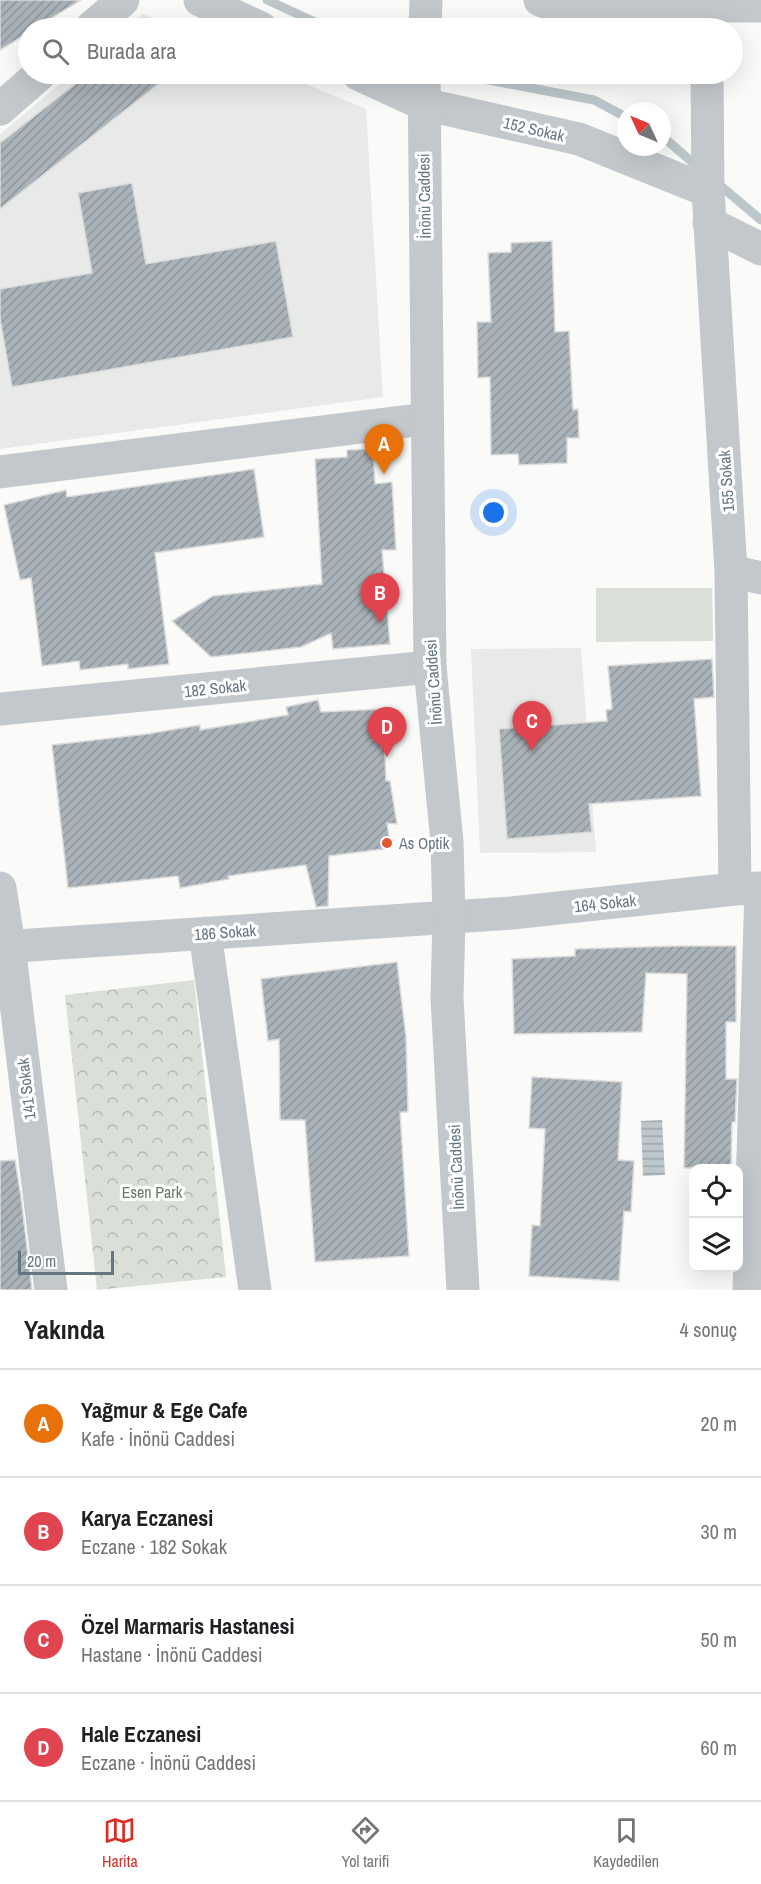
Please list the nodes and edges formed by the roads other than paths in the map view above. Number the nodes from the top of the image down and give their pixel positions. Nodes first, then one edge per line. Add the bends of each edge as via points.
1 (123, 0) edge
2 (200, 0) edge
3 (426, 0) edge
4 (540, 0) edge
5 (761, 6) edge
6 (707, 12) edge
7 (102, 18) edge
8 (239, 18) edge
9 (425, 18) edge
10 (29, 84) edge
11 (402, 84) edge
12 (707, 84) edge
13 (424, 89) edge
14 (0, 109) edge
15 (708, 207) junction
16 (761, 249) edge
17 (426, 419) junction
18 (0, 472) edge
19 (746, 575) edge
20 (430, 667) junction
21 (0, 709) edge
22 (0, 888) edge
23 (752, 888) edge
24 (449, 917) junction
25 (205, 933) junction
26 (5, 947) edge
27 (51, 1290) edge
28 (255, 1290) edge
29 (463, 1290) edge
30 (749, 1290) edge

1 - 7 street
2 - 8 street
3 - 9 street
4 - 6 street via 555,5
5 - 6 street
10 - 14 street
11 - 13 street, 152 Sokak
12 - 15 street, 155 Sokak
13 - 15 street, 152 Sokak via 579,139
13 - 17 street, İnönü Caddesi
15 - 16 street, 152 Sokak
15 - 19 street, 155 Sokak
17 - 18 street
17 - 20 street, İnönü Caddesi
19 - 23 street, 155 Sokak
20 - 21 street, 182 Sokak
20 - 24 street, İnönü Caddesi via 447,842
22 - 26 street, 141 Sokak
23 - 24 street, 164 Sokak
23 - 30 street, 155 Sokak
24 - 25 street, 186 Sokak
24 - 29 street, İnönü Caddesi via 447,998
25 - 26 street, 186 Sokak
25 - 28 street
26 - 27 street, 141 Sokak

